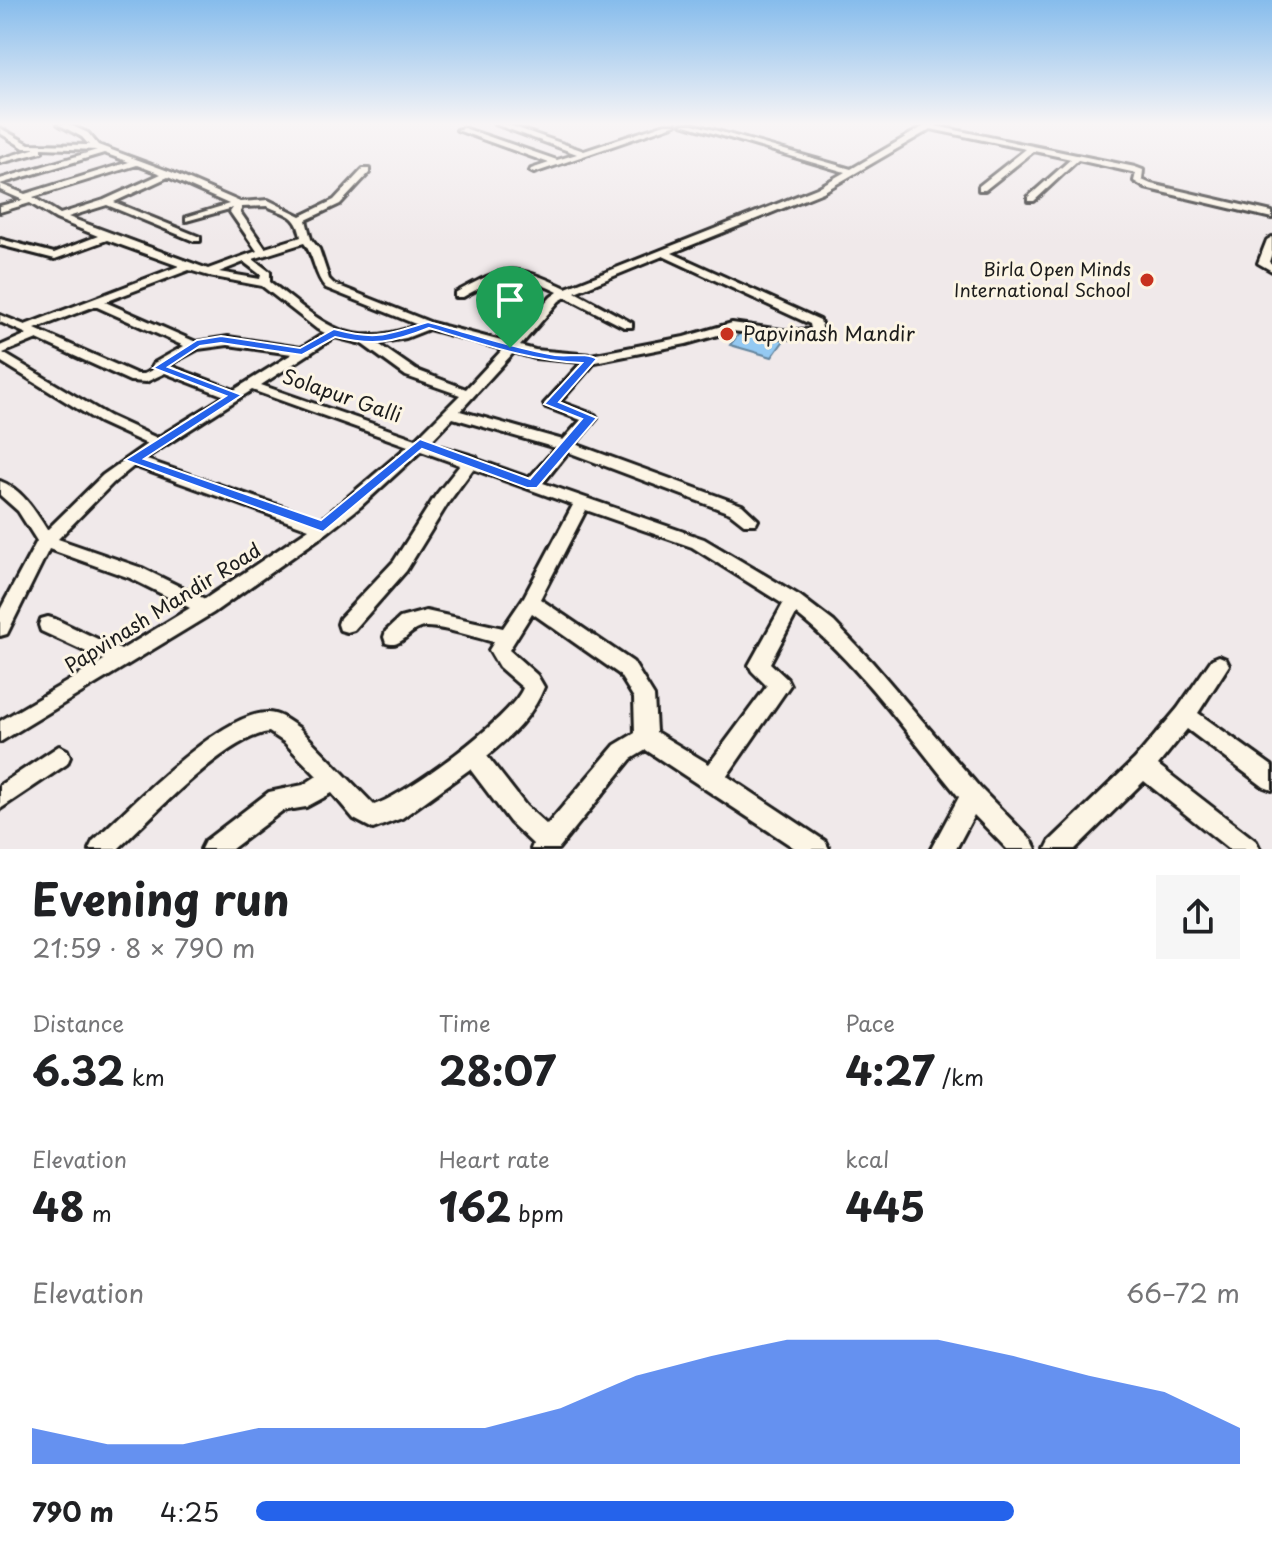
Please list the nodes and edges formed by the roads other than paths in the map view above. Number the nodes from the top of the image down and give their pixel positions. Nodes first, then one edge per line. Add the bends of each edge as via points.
1 (12, 164) edge
2 (56, 164) edge
3 (134, 164) edge
4 (138, 164) edge
5 (555, 164) edge
6 (824, 164) edge
7 (868, 164) edge
8 (1013, 164) edge
9 (1070, 164) edge
10 (1108, 164) edge
11 (366, 171) dead end
12 (534, 171) dead end
13 (854, 172) junction
14 (29, 173) junction
15 (168, 174) junction
16 (0, 184) edge
17 (982, 188) dead end
18 (28, 198) junction
19 (1031, 199) dead end
20 (107, 202) junction
21 (238, 204) junction
22 (0, 209) edge
23 (1272, 215) edge
24 (59, 217) junction
25 (189, 219) dead end
26 (301, 219) junction
27 (105, 237) junction
28 (197, 239) dead end
29 (306, 239) junction
30 (0, 242) edge
31 (1271, 246) edge
32 (263, 252) junction
33 (664, 253) junction
34 (245, 258) junction
35 (189, 266) junction
36 (1272, 268) edge
37 (209, 273) junction
38 (265, 283) junction
39 (566, 292) junction
40 (459, 295) dead end
41 (95, 302) junction
42 (0, 318) edge
43 (428, 325) junction
44 (628, 325) dead end
45 (30, 332) junction
46 (334, 333) junction
47 (366, 341) junction
48 (192, 345) junction
49 (510, 348) junction
50 (302, 352) junction
51 (0, 353) edge
52 (591, 359) junction
53 (161, 370) junction
54 (252, 386) junction
55 (468, 394) junction
56 (235, 395) junction
57 (450, 413) junction
58 (157, 443) junction
59 (420, 444) junction
60 (566, 446) junction
61 (132, 460) junction
62 (471, 461) junction
63 (532, 485) junction
64 (0, 486) edge
65 (582, 503) junction
66 (750, 520) dead end
67 (323, 527) junction
68 (45, 541) junction
69 (794, 601) junction
70 (530, 602) junction
71 (207, 608) junction
72 (347, 624) dead end
73 (48, 625) dead end
74 (0, 628) edge
75 (505, 636) junction
76 (393, 637) dead end
77 (122, 659) junction
78 (1219, 665) dead end
79 (1185, 715) junction
80 (0, 732) edge
81 (646, 738) junction
82 (472, 753) junction
83 (59, 757) dead end
84 (1143, 767) junction
85 (334, 779) junction
86 (712, 779) junction
87 (1272, 779) edge
88 (972, 796) junction
89 (0, 798) edge
90 (545, 846) edge
91 (101, 849) edge
92 (213, 849) edge
93 (817, 849) edge
94 (943, 849) edge
95 (1024, 849) edge
96 (1058, 849) edge
97 (1248, 849) edge

1 - 14 street
2 - 14 street
3 - 18 street
4 - 15 street
5 - 12 street
6 - 13 street
7 - 13 street, Papvinash Mandir Road
8 - 17 street
9 - 19 street
10 - 23 street via 1137,170 1138,181 1148,186
11 - 26 street via 337,202
13 - 33 street, Papvinash Mandir Road
14 - 16 street
15 - 20 street
15 - 21 street
16 - 18 street
18 - 22 street
18 - 24 street
20 - 24 street
20 - 28 street
21 - 25 street
21 - 26 street via 268,203
21 - 32 street via 235,212
24 - 27 street
26 - 29 street
27 - 30 street via 55,256
27 - 35 street
29 - 32 street
29 - 43 street via 330,286
31 - 36 street via 1263,263
32 - 34 street
33 - 39 street, Papvinash Mandir Road
33 - 52 street via 816,322 817,331 801,336 732,327
34 - 37 street
34 - 38 street via 266,274
35 - 37 street
35 - 41 street
37 - 38 street
38 - 46 street
39 - 40 street via 508,272
39 - 44 street
39 - 49 street, Papvinash Mandir Road
41 - 45 street
41 - 48 street
42 - 45 street
43 - 47 street
43 - 49 street
45 - 51 street
45 - 53 street via 135,378
46 - 47 street
46 - 50 street
47 - 55 street via 411,373
48 - 50 street via 221,340
48 - 53 street via 158,366
49 - 52 street via 556,359
49 - 55 street, Papvinash Mandir Road
50 - 54 street
51 - 58 street via 104,419
52 - 60 street via 551,404 590,418
53 - 56 street
54 - 56 street
54 - 59 street, Solapur Galli
55 - 57 street, Papvinash Mandir Road
56 - 58 street
57 - 59 street, Papvinash Mandir Road
57 - 60 street
58 - 61 street
59 - 62 street, Solapur Galli
59 - 67 street, Papvinash Mandir Road
60 - 63 street
60 - 66 street via 736,509
61 - 67 street
61 - 68 street
62 - 63 street, Solapur Galli
62 - 72 street via 400,566
63 - 65 street, Solapur Galli
64 - 68 street via 24,507
65 - 69 street, Solapur Galli via 698,543
65 - 70 street
67 - 71 street, Papvinash Mandir Road
68 - 71 street via 136,573
68 - 74 street
69 - 86 street via 759,665 780,685
69 - 88 street, Solapur Galli via 865,668
70 - 75 street
70 - 81 street via 626,668 644,696
71 - 77 street, Papvinash Mandir Road
73 - 77 street
75 - 76 street via 426,619 407,624
75 - 82 street via 499,650 529,679 533,695 503,731
77 - 80 street, Papvinash Mandir Road
78 - 79 street
79 - 84 street
79 - 87 street
81 - 86 street
81 - 90 street via 623,752
82 - 85 street via 394,810 373,817
82 - 90 street
83 - 89 street
84 - 96 street
84 - 97 street
85 - 91 street via 281,726 261,720 183,774
85 - 92 street via 306,796 277,800
86 - 93 street
88 - 94 street
88 - 95 street, Solapur Galli

